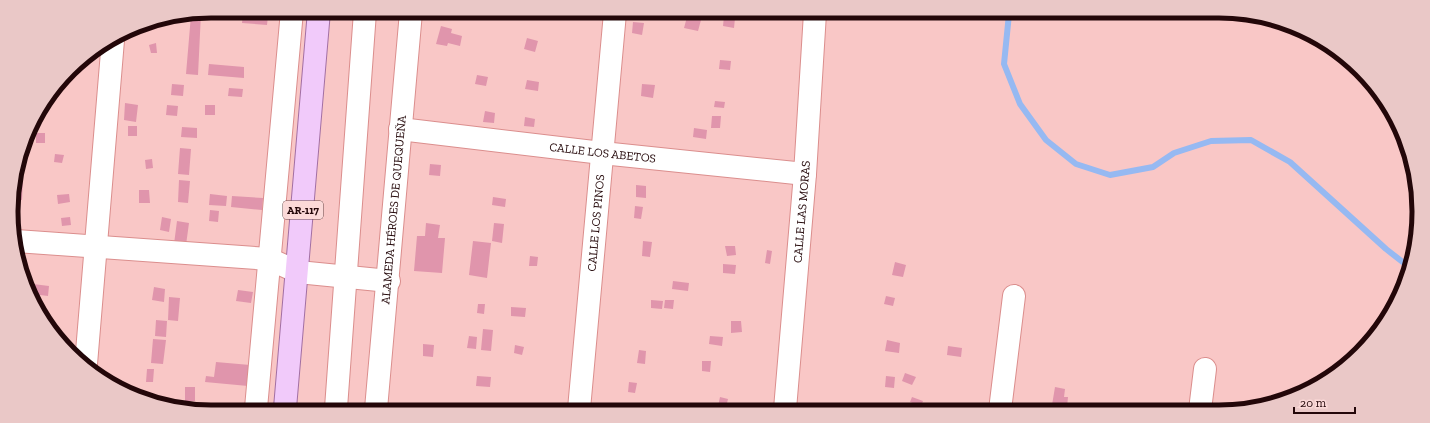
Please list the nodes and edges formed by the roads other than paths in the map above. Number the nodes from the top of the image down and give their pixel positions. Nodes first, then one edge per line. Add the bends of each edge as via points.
1 (291, 18) edge
2 (318, 18) edge
3 (365, 18) edge
4 (410, 18) edge
5 (614, 18) edge
6 (815, 18) edge
7 (113, 46) edge
8 (400, 129) junction
9 (602, 153) junction
10 (805, 174) junction
11 (21, 241) edge
12 (96, 247) junction
13 (269, 259) junction
14 (298, 272) junction
15 (347, 277) junction
16 (389, 281) junction
17 (1014, 296) dead end
18 (86, 359) edge
19 (1205, 369) dead end
20 (256, 405) edge
21 (285, 405) edge
22 (336, 405) edge
23 (376, 405) edge
24 (579, 405) edge
25 (785, 405) edge
26 (1001, 405) edge
27 (1201, 405) edge

1 - 13 street
2 - 14 main road, AR-117
3 - 15 street
4 - 8 street, ALAMEDA HÉROES DE QUEQUEÑA
5 - 9 street, CALLE LOS PINOS
6 - 10 street, CALLE LAS MORAS
7 - 12 street
8 - 9 street, CALLE LOS ABETOS
8 - 16 street, ALAMEDA HÉROES DE QUEQUEÑA
9 - 10 street, CALLE LOS ABETOS
9 - 24 street, CALLE LOS PINOS
10 - 25 street, CALLE LAS MORAS
11 - 12 street
12 - 13 street
12 - 18 street
13 - 14 street
13 - 20 street
14 - 15 street
14 - 21 main road, AR-117
15 - 16 street
15 - 22 street
16 - 23 street, ALAMEDA HÉROES DE QUEQUEÑA
17 - 26 street
19 - 27 street

